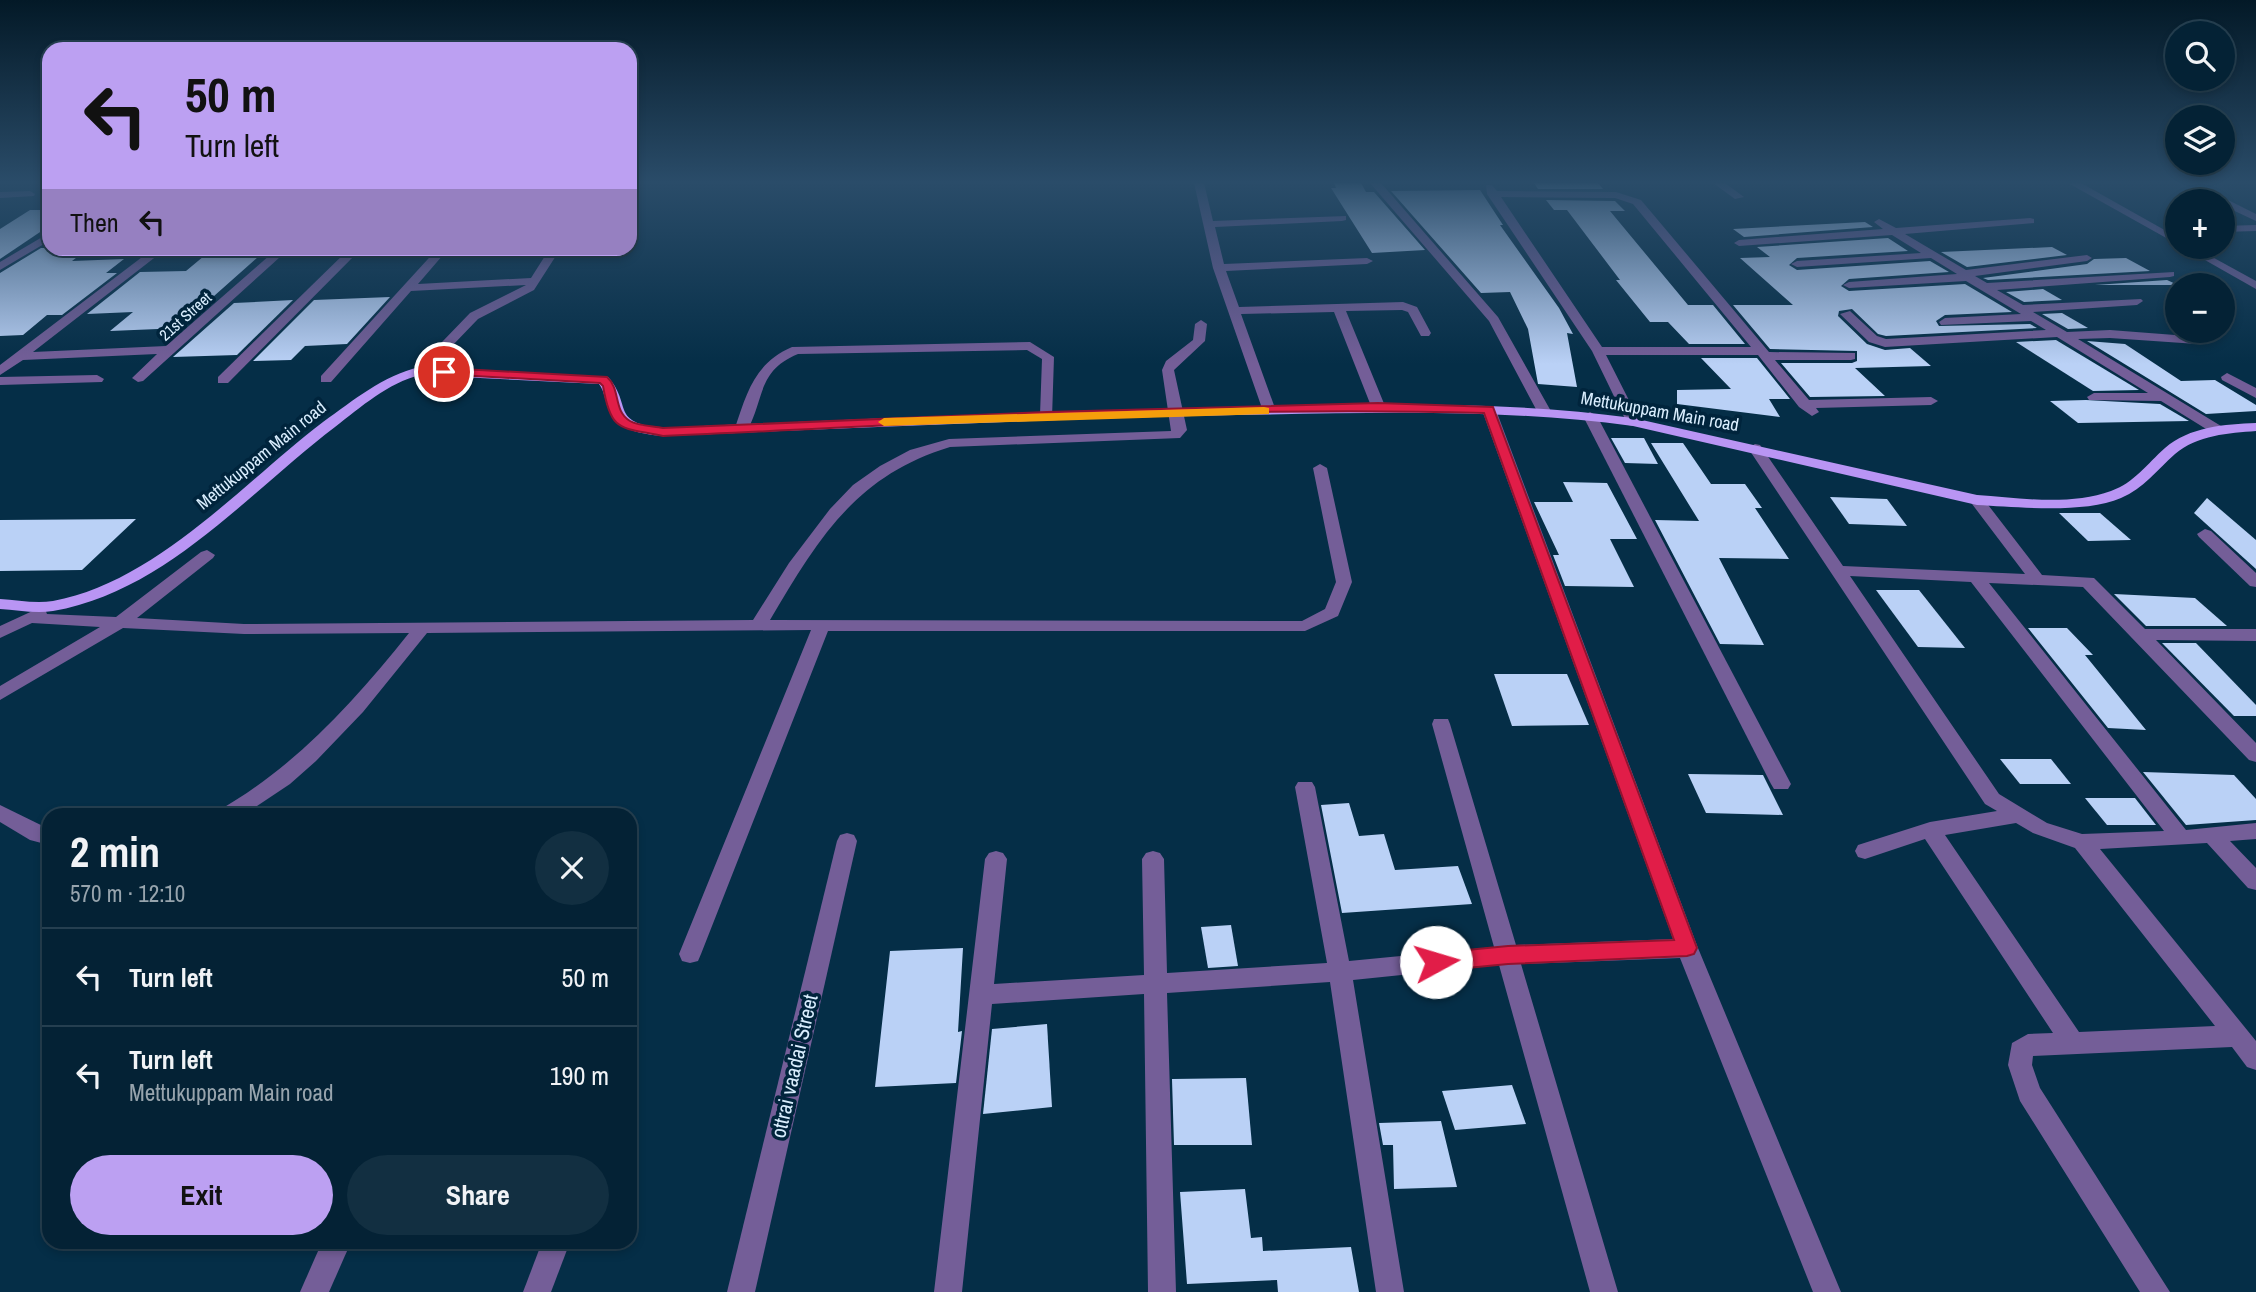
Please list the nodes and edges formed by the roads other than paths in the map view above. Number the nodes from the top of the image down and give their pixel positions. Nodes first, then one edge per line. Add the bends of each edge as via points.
1 (37, 243) edge
2 (1213, 243) edge
3 (1427, 243) edge
4 (1526, 243) edge
5 (1670, 243) edge
6 (1915, 243) edge
7 (1933, 255) junction
8 (151, 256) edge
9 (276, 256) edge
10 (349, 256) edge
11 (437, 256) edge
12 (551, 256) edge
13 (2087, 258) dead end
14 (2208, 259) edge
15 (1367, 261) dead end
16 (1797, 264) dead end
17 (0, 267) edge
18 (1219, 268) junction
19 (2165, 274) edge
20 (1966, 275) junction
21 (2236, 275) junction
22 (2256, 275) edge
23 (534, 281) junction
24 (1849, 285) dead end
25 (2256, 286) edge
26 (408, 288) junction
27 (1986, 288) junction
28 (2137, 300) dead end
29 (1339, 309) junction
30 (2019, 309) junction
31 (1235, 311) junction
32 (1846, 314) dead end
33 (2032, 317) junction
34 (1945, 323) dead end
35 (1201, 324) dead end
36 (1425, 333) dead end
37 (2060, 335) junction
38 (2165, 338) edge
39 (170, 350) junction
40 (1598, 351) junction
41 (1760, 354) junction
42 (19, 356) junction
43 (1851, 356) dead end
44 (0, 371) edge
45 (420, 371) junction
46 (2227, 377) dead end
47 (138, 378) dead end
48 (97, 379) dead end
49 (326, 379) dead end
50 (223, 380) dead end
51 (0, 381) edge
52 (2256, 394) edge
53 (2094, 397) dead end
54 (2162, 397) junction
55 (1931, 401) dead end
56 (1378, 406) junction
57 (1489, 410) junction
58 (1269, 411) junction
59 (1179, 413) junction
60 (1545, 413) junction
61 (1047, 415) junction
62 (1590, 416) junction
63 (1633, 422) junction
64 (742, 428) junction
65 (2254, 428) edge
66 (2216, 429) junction
67 (1755, 448) junction
68 (1320, 468) dead end
69 (1978, 500) junction
70 (2205, 534) dead end
71 (208, 555) dead end
72 (1837, 572) junction
73 (1976, 577) junction
74 (2037, 579) junction
75 (2256, 582) edge
76 (0, 604) edge
77 (51, 606) junction
78 (29, 618) junction
79 (121, 622) junction
80 (758, 625) junction
81 (821, 626) junction
82 (422, 628) junction
83 (0, 633) edge
84 (2141, 634) junction
85 (2256, 635) edge
86 (0, 694) edge
87 (1441, 724) dead end
88 (2256, 755) edge
89 (1781, 784) dead end
90 (1305, 787) dead end
91 (236, 808) edge
92 (0, 813) edge
93 (2015, 816) junction
94 (1930, 830) junction
95 (2256, 831) edge
96 (42, 835) edge
97 (2212, 835) junction
98 (2180, 838) junction
99 (847, 841) dead end
100 (2082, 842) junction
101 (1865, 851) dead end
102 (996, 859) dead end
103 (1153, 859) dead end
104 (2256, 882) edge
105 (1687, 948) junction
106 (690, 954) dead end
107 (1508, 955) junction
108 (1340, 972) junction
109 (1154, 985) junction
110 (980, 995) junction
111 (2237, 1036) junction
112 (2072, 1042) junction
113 (2256, 1059) edge
114 (334, 1249) edge
115 (553, 1249) edge
116 (314, 1292) edge
117 (537, 1292) edge
118 (741, 1292) edge
119 (948, 1292) edge
120 (1162, 1292) edge
121 (1390, 1292) edge
122 (1604, 1292) edge
123 (1827, 1292) edge
124 (2156, 1292) edge

1 - 17 street
2 - 18 street
3 - 60 street via 1494,320
4 - 40 street
5 - 41 street
6 - 7 street
7 - 16 street
7 - 20 street
8 - 42 street
9 - 39 street, 21st Street
10 - 50 street
11 - 26 street
12 - 23 street
13 - 20 street
14 - 21 street
15 - 18 street
18 - 31 street
19 - 27 street
20 - 24 street
20 - 27 street
21 - 22 street
21 - 25 street
23 - 26 street
23 - 45 street via 520,294 474,316
26 - 49 street
27 - 30 street
28 - 30 street
29 - 31 street
29 - 36 street via 1408,307
29 - 56 street
30 - 33 street
31 - 58 street
32 - 37 street via 1873,339 1885,343
33 - 34 street
33 - 37 street
35 - 59 street via 1199,341 1168,370
37 - 38 street
37 - 54 street
39 - 42 street
39 - 47 street, 21st Street
40 - 41 street
40 - 63 street
41 - 43 street
41 - 55 street via 1808,408
42 - 44 street
45 - 64 main road, Mettukuppam Main road via 603,380 609,385 614,414 626,425 663,432
45 - 77 main road, Mettukuppam Main road via 397,376 304,442 224,512 132,577 93,596
46 - 52 street
48 - 51 street
53 - 54 street
54 - 66 street
56 - 57 main road, Mettukuppam Main road
56 - 58 main road, Mettukuppam Main road
57 - 60 main road, Mettukuppam Main road
57 - 105 street
58 - 59 main road, Mettukuppam Main road
59 - 61 main road, Mettukuppam Main road
59 - 80 street via 1180,430 1175,435 949,443 889,464 862,483 816,536
60 - 62 main road, Mettukuppam Main road
61 - 64 main road, Mettukuppam Main road
61 - 64 street via 1048,357 1030,346 796,350 779,356 761,373
62 - 63 main road, Mettukuppam Main road
62 - 89 street
63 - 67 main road, Mettukuppam Main road
65 - 66 main road, Mettukuppam Main road
66 - 69 main road, Mettukuppam Main road via 2172,449 2142,480 2115,495 2040,503
67 - 69 main road, Mettukuppam Main road
67 - 72 street
68 - 81 street via 1344,582 1332,612 1305,626
69 - 74 street
70 - 75 street
71 - 79 street
72 - 73 street
72 - 93 street via 1992,799
73 - 74 street
73 - 98 street
74 - 84 street via 2088,582
76 - 77 main road, Mettukuppam Main road
77 - 78 street
78 - 79 street
78 - 83 street
79 - 82 street via 244,629
79 - 86 street
80 - 81 street
80 - 82 street
81 - 106 street
82 - 91 street via 316,752
84 - 85 street
84 - 88 street
87 - 107 street
90 - 108 street
92 - 96 street
93 - 94 street
93 - 100 street
94 - 101 street
94 - 112 street
95 - 97 street
97 - 98 street
97 - 104 street
98 - 100 street
99 - 118 street, ottrai vaadai Street
100 - 111 street
102 - 110 street
103 - 109 street
105 - 107 street
105 - 123 street
107 - 108 street
107 - 122 street
108 - 109 street
108 - 121 street
109 - 110 street
109 - 120 street
110 - 119 street
111 - 112 street
111 - 113 street
112 - 124 street via 2028,1045 2021,1051 2029,1093
114 - 116 street
115 - 117 street

